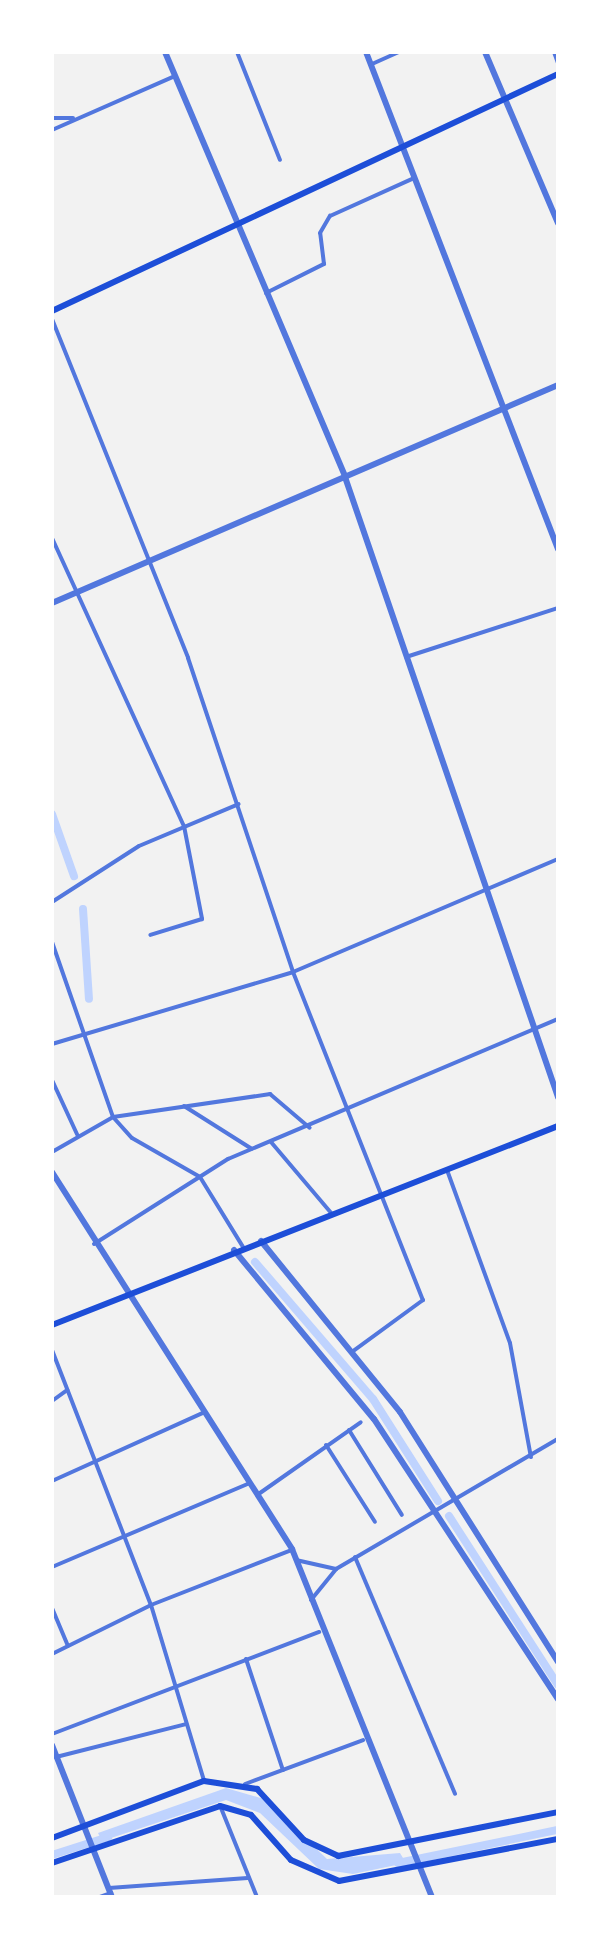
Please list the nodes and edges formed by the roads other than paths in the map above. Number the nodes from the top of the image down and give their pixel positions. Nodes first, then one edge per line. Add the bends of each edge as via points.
1 (165, 52) edge
2 (237, 52) edge
3 (366, 52) edge
4 (399, 52) edge
5 (485, 52) edge
6 (554, 52) edge
7 (558, 63) edge
8 (372, 64) junction
9 (558, 74) edge
10 (175, 76) junction
11 (506, 99) junction
12 (80, 117) junction
13 (52, 118) edge
14 (52, 130) edge
15 (402, 147) junction
16 (280, 160) dead end
17 (414, 178) junction
18 (558, 223) edge
19 (236, 224) junction
20 (266, 293) junction
21 (52, 311) edge
22 (52, 319) edge
23 (558, 385) edge
24 (506, 407) junction
25 (345, 477) junction
26 (52, 538) edge
27 (558, 549) edge
28 (151, 560) junction
29 (75, 593) junction
30 (52, 603) edge
31 (558, 608) edge
32 (406, 657) junction
33 (239, 804) junction
34 (184, 826) junction
35 (558, 859) edge
36 (487, 888) junction
37 (52, 902) edge
38 (150, 935) dead end
39 (52, 942) edge
40 (293, 972) junction
41 (558, 1019) edge
42 (535, 1029) junction
43 (89, 1033) junction
44 (52, 1044) edge
45 (52, 1080) edge
46 (558, 1097) edge
47 (181, 1106) junction
48 (349, 1112) junction
49 (113, 1117) junction
50 (558, 1126) edge
51 (310, 1128) junction
52 (77, 1134) junction
53 (271, 1142) junction
54 (252, 1149) junction
55 (52, 1152) edge
56 (447, 1168) junction
57 (52, 1172) edge
58 (200, 1177) junction
59 (382, 1195) junction
60 (332, 1214) junction
61 (261, 1241) junction
62 (94, 1244) junction
63 (243, 1247) junction
64 (234, 1250) junction
65 (124, 1292) junction
66 (52, 1325) edge
67 (52, 1350) edge
68 (353, 1351) junction
69 (67, 1390) junction
70 (52, 1401) edge
71 (205, 1412) junction
72 (361, 1422) dead end
73 (349, 1430) junction
74 (558, 1439) edge
75 (326, 1445) junction
76 (558, 1446) edge
77 (547, 1447) junction
78 (531, 1457) junction
79 (98, 1459) junction
80 (52, 1481) edge
81 (252, 1482) junction
82 (260, 1493) junction
83 (454, 1499) junction
84 (433, 1512) junction
85 (402, 1515) dead end
86 (375, 1522) dead end
87 (123, 1531) junction
88 (292, 1549) junction
89 (355, 1557) junction
90 (296, 1560) junction
91 (52, 1567) edge
92 (336, 1569) junction
93 (311, 1601) junction
94 (151, 1605) junction
95 (52, 1608) edge
96 (319, 1632) junction
97 (68, 1646) junction
98 (52, 1654) edge
99 (246, 1659) junction
100 (558, 1662) edge
101 (175, 1686) junction
102 (558, 1699) edge
103 (186, 1724) junction
104 (52, 1734) edge
105 (363, 1740) junction
106 (52, 1745) edge
107 (56, 1757) junction
108 (283, 1770) junction
109 (204, 1781) junction
110 (245, 1784) junction
111 (455, 1794) dead end
112 (220, 1806) junction
113 (558, 1812) edge
114 (85, 1827) junction
115 (52, 1838) edge
116 (558, 1839) edge
117 (410, 1844) junction
118 (94, 1846) junction
119 (52, 1863) edge
120 (418, 1865) junction
121 (248, 1878) junction
122 (111, 1893) edge
123 (100, 1897) edge
124 (257, 1897) edge
125 (431, 1897) edge

1 - 10 street
2 - 16 street
3 - 8 street
4 - 8 street
5 - 11 street
6 - 7 street
8 - 15 street
9 - 11 main road
10 - 12 street
10 - 19 street
11 - 15 main road
11 - 18 street
12 - 13 street
12 - 14 street
15 - 17 street
15 - 19 main road
17 - 20 street via 330,216 320,233 324,264
17 - 24 street
19 - 20 street
19 - 21 main road
20 - 25 street
22 - 28 street
23 - 24 street
24 - 25 street
24 - 27 street
25 - 28 street
25 - 32 street
26 - 29 street
28 - 29 street
28 - 33 street
29 - 30 street
29 - 34 street
31 - 32 street
32 - 36 street
33 - 34 street
33 - 40 street
34 - 37 street
34 - 38 street via 202,919
35 - 36 street
36 - 40 street
36 - 42 street
39 - 43 street
40 - 43 street
40 - 48 street
41 - 42 street
42 - 46 street
42 - 48 street
43 - 44 street
43 - 49 street
45 - 52 street
47 - 49 street
47 - 51 street via 276,1095
47 - 54 street via 212,1118
48 - 51 street
48 - 59 street
49 - 52 street
49 - 58 street via 132,1138
50 - 56 main road
51 - 53 street
52 - 55 street
53 - 54 street
53 - 60 street
54 - 58 street
56 - 59 main road
56 - 78 street via 510,1343
57 - 62 street
58 - 62 street
58 - 63 street
59 - 60 main road
59 - 68 street via 423,1300
60 - 61 main road
61 - 63 main road
61 - 68 street
62 - 65 street
63 - 64 main road
64 - 65 main road
64 - 84 street via 358,1398
65 - 66 main road
65 - 71 street
67 - 69 street
68 - 83 street
69 - 70 street
69 - 79 street
71 - 79 street
71 - 81 street
72 - 73 street
73 - 75 street
73 - 85 street
74 - 77 street
75 - 82 street
75 - 86 street
76 - 77 street
77 - 78 street
78 - 83 street
79 - 80 street
79 - 87 street
81 - 82 street
81 - 87 street
82 - 88 street
83 - 84 street
83 - 100 street
84 - 89 street
84 - 102 street
87 - 91 street
87 - 94 street
88 - 90 street
88 - 94 street
89 - 92 street
89 - 111 street
90 - 92 street
90 - 93 street
92 - 93 street
93 - 96 street
94 - 97 street
94 - 101 street
95 - 97 street
96 - 99 street
96 - 105 street
97 - 98 street
99 - 101 street
99 - 108 street
101 - 103 street
101 - 104 street
103 - 107 street
103 - 109 street
105 - 108 street
105 - 117 street
106 - 107 street
107 - 114 street
108 - 110 street
109 - 110 main road
109 - 114 main road
110 - 117 main road via 271,1798 304,1840 326,1852 348,1856
112 - 118 main road
112 - 120 main road via 251,1815 291,1860 325,1879
112 - 121 street
113 - 117 main road
114 - 115 main road
114 - 118 street
116 - 120 main road
117 - 120 street
118 - 119 main road
118 - 122 street
120 - 125 street
121 - 122 street
121 - 124 street
122 - 123 street

